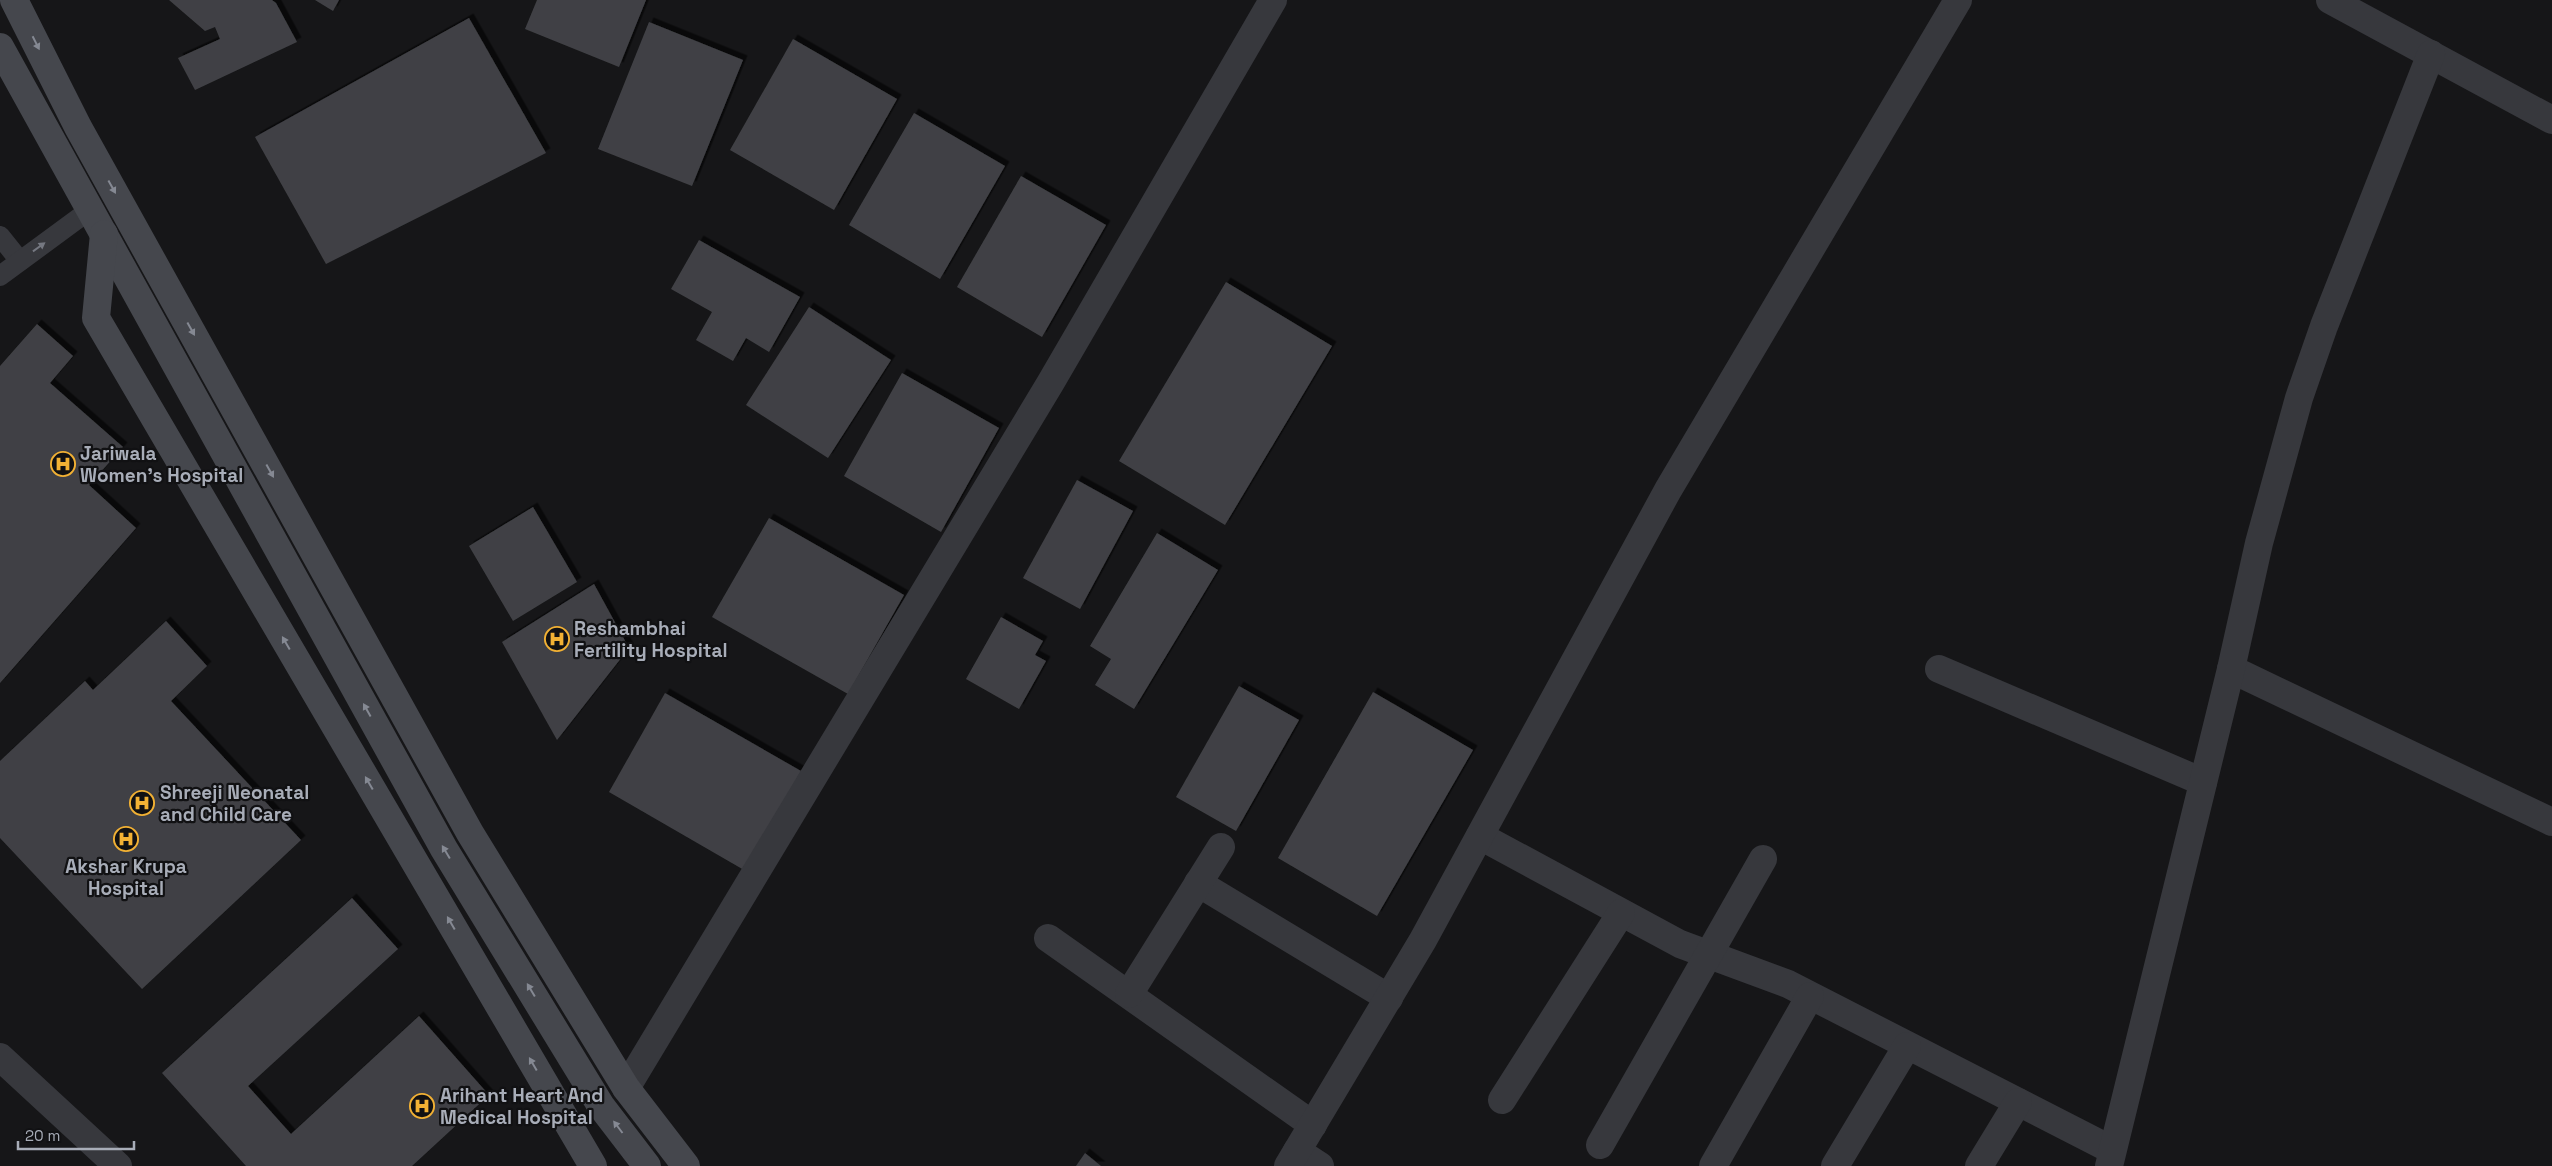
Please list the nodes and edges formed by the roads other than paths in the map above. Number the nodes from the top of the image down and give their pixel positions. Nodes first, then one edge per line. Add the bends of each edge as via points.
1 (6, 0) edge
2 (14, 0) edge
3 (1273, 0) edge
4 (1958, 0) edge
5 (2330, 0) edge
6 (0, 8) edge
7 (0, 47) edge
8 (2431, 54) junction
9 (6, 75) edge
10 (2552, 120) edge
11 (90, 209) junction
12 (104, 234) junction
13 (0, 236) edge
14 (20, 261) junction
15 (0, 276) edge
16 (1939, 669) dead end
17 (2231, 669) junction
18 (2203, 782) junction
19 (2552, 822) edge
20 (1480, 836) junction
21 (1221, 847) dead end
22 (1763, 859) dead end
23 (1198, 883) junction
24 (1621, 913) junction
25 (1048, 938) dead end
26 (1707, 954) junction
27 (1129, 994) junction
28 (1810, 996) junction
29 (1389, 998) junction
30 (1907, 1046) junction
31 (4, 1069) edge
32 (626, 1088) junction
33 (1502, 1100) dead end
34 (2018, 1102) junction
35 (1313, 1125) junction
36 (1600, 1145) dead end
37 (2110, 1158) edge
38 (1293, 1159) edge
39 (118, 1166) edge
40 (593, 1166) edge
41 (647, 1166) edge
42 (686, 1166) edge
43 (1320, 1166) edge
44 (1713, 1166) edge
45 (1835, 1166) edge
46 (1979, 1166) edge

1 - 6 street
2 -> 32 main road via 78,127 470,833
3 - 32 street via 1051,382
4 - 20 street via 1668,490
5 - 8 street
7 - 9 main road
8 - 10 street
8 - 17 street via 2299,398 2259,543
9 - 11 main road
11 - 12 main road
14 -> 11 lane
40 -> 12 main road via 96,318
41 -> 12 main road via 601,1106 444,849
13 - 14 lane
14 - 15 lane
16 - 18 street
17 - 18 street
17 - 19 street
18 - 37 street
20 - 24 street
20 - 29 street
21 - 23 street
22 - 26 street
23 - 27 street
23 - 29 street
24 - 26 street via 1680,944
24 - 33 street
25 - 27 street
26 - 28 street via 1788,984
26 - 36 street
27 - 35 street
28 - 30 street
28 - 44 street
29 - 35 street
30 - 34 street
30 - 45 street
31 - 39 street
32 - 42 main road
34 - 37 street
34 - 46 street
35 - 38 street
38 - 43 street

